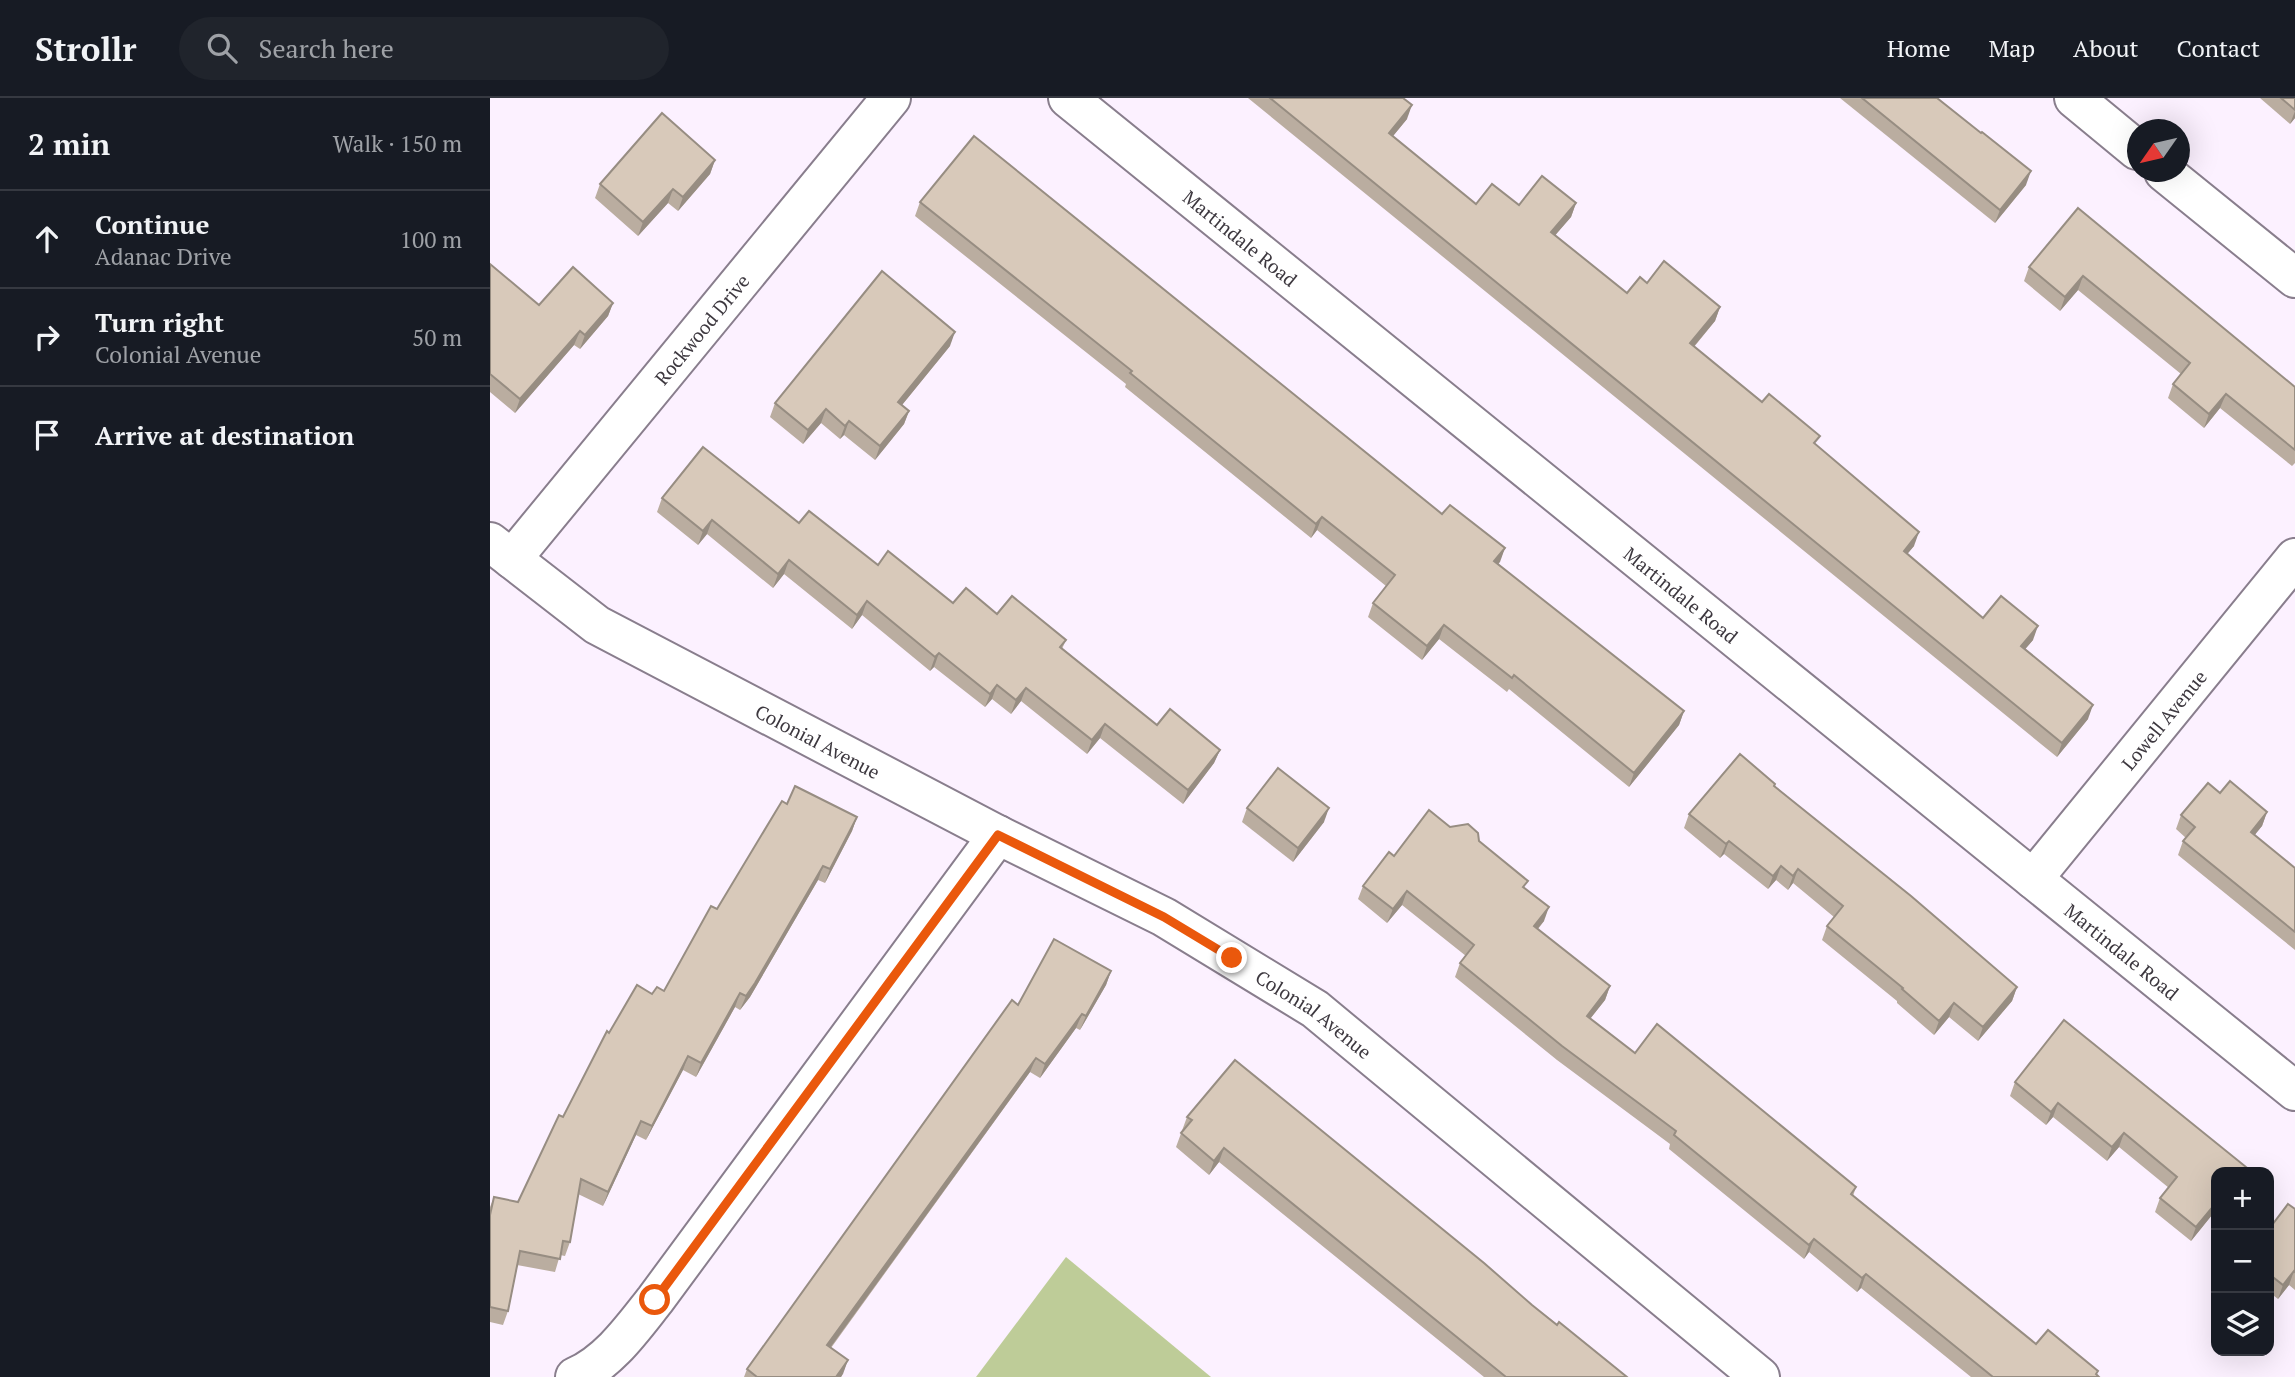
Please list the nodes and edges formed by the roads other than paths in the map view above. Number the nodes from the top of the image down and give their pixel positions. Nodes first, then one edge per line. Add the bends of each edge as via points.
1 (891, 98) edge
2 (1068, 98) edge
3 (2074, 98) edge
4 (2127, 142) edge
5 (2176, 182) edge
6 (2295, 278) edge
7 (501, 551) edge
8 (2295, 558) edge
9 (998, 835) junction
10 (2033, 879) junction
11 (2295, 1091) edge
12 (575, 1377) edge
13 (1760, 1377) edge

1 - 7 street, Rockwood Drive
2 - 10 street, Martindale Road
3 - 4 street
5 - 6 street
7 - 9 street, Colonial Avenue via 597,625
8 - 10 street, Lowell Avenue
9 - 12 street via 655,1300 621,1343
9 - 13 street, Colonial Avenue via 1164,917 1315,1009
10 - 11 street, Martindale Road

